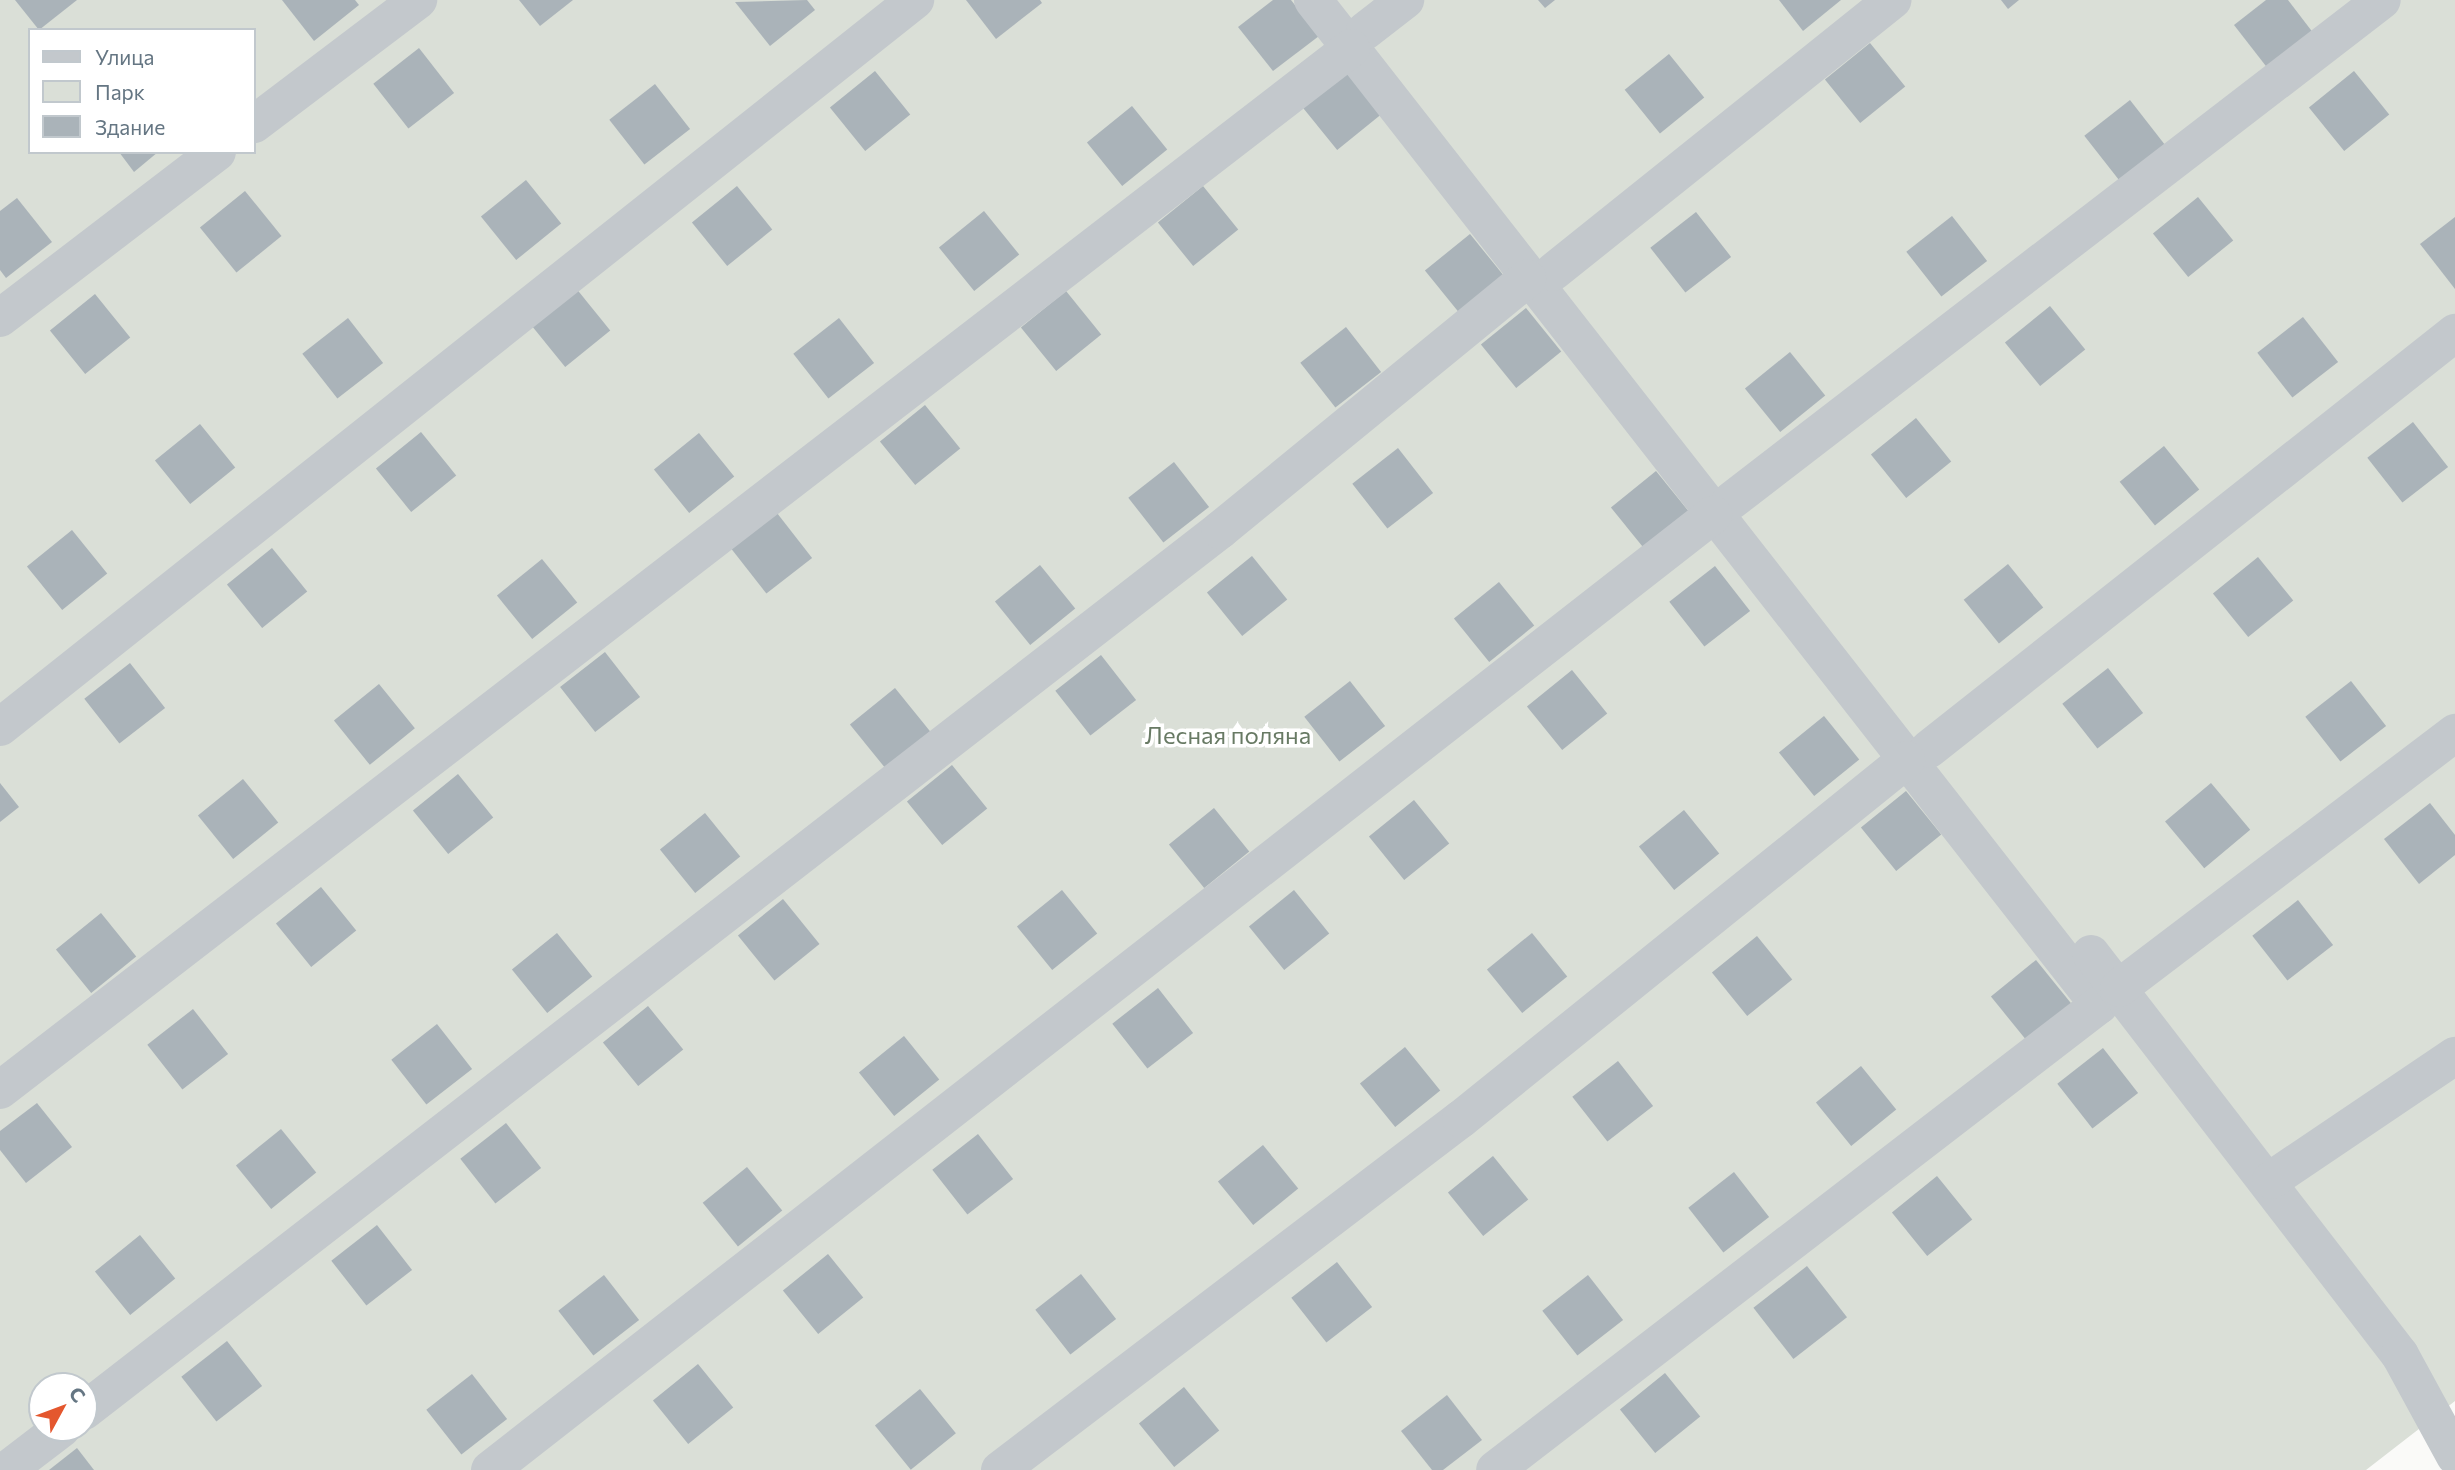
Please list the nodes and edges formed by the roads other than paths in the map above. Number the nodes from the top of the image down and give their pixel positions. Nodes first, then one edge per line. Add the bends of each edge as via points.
1 (418, 0) edge
2 (915, 0) edge
3 (1313, 0) edge
4 (1342, 0) edge
5 (1405, 0) edge
6 (1892, 0) edge
7 (2382, 0) edge
8 (1358, 40) junction
9 (256, 122) edge
10 (214, 154) edge
11 (1540, 276) junction
12 (0, 318) edge
13 (2455, 333) edge
14 (1722, 508) junction
15 (0, 727) edge
16 (2455, 733) edge
17 (1918, 755) junction
18 (2119, 988) junction
19 (2455, 1056) edge
20 (0, 1090) edge
21 (2271, 1180) junction
22 (98, 1400) edge
23 (43, 1442) edge
24 (2455, 1456) edge
25 (6, 1470) edge
26 (490, 1470) edge
27 (1000, 1470) edge
28 (1495, 1470) edge

1 - 9 street
2 - 15 street
3 - 8 street
4 - 8 street
5 - 8 street
6 - 11 street
7 - 14 street
8 - 11 street
8 - 20 street
10 - 12 street
11 - 14 street
11 - 22 street
13 - 17 street
14 - 17 street
14 - 26 street
16 - 18 street
17 - 18 street
17 - 27 street via 1461,1119
17 - 28 street via 2099,1005
18 - 21 street
19 - 21 street
21 - 24 street via 2400,1355
23 - 25 street

